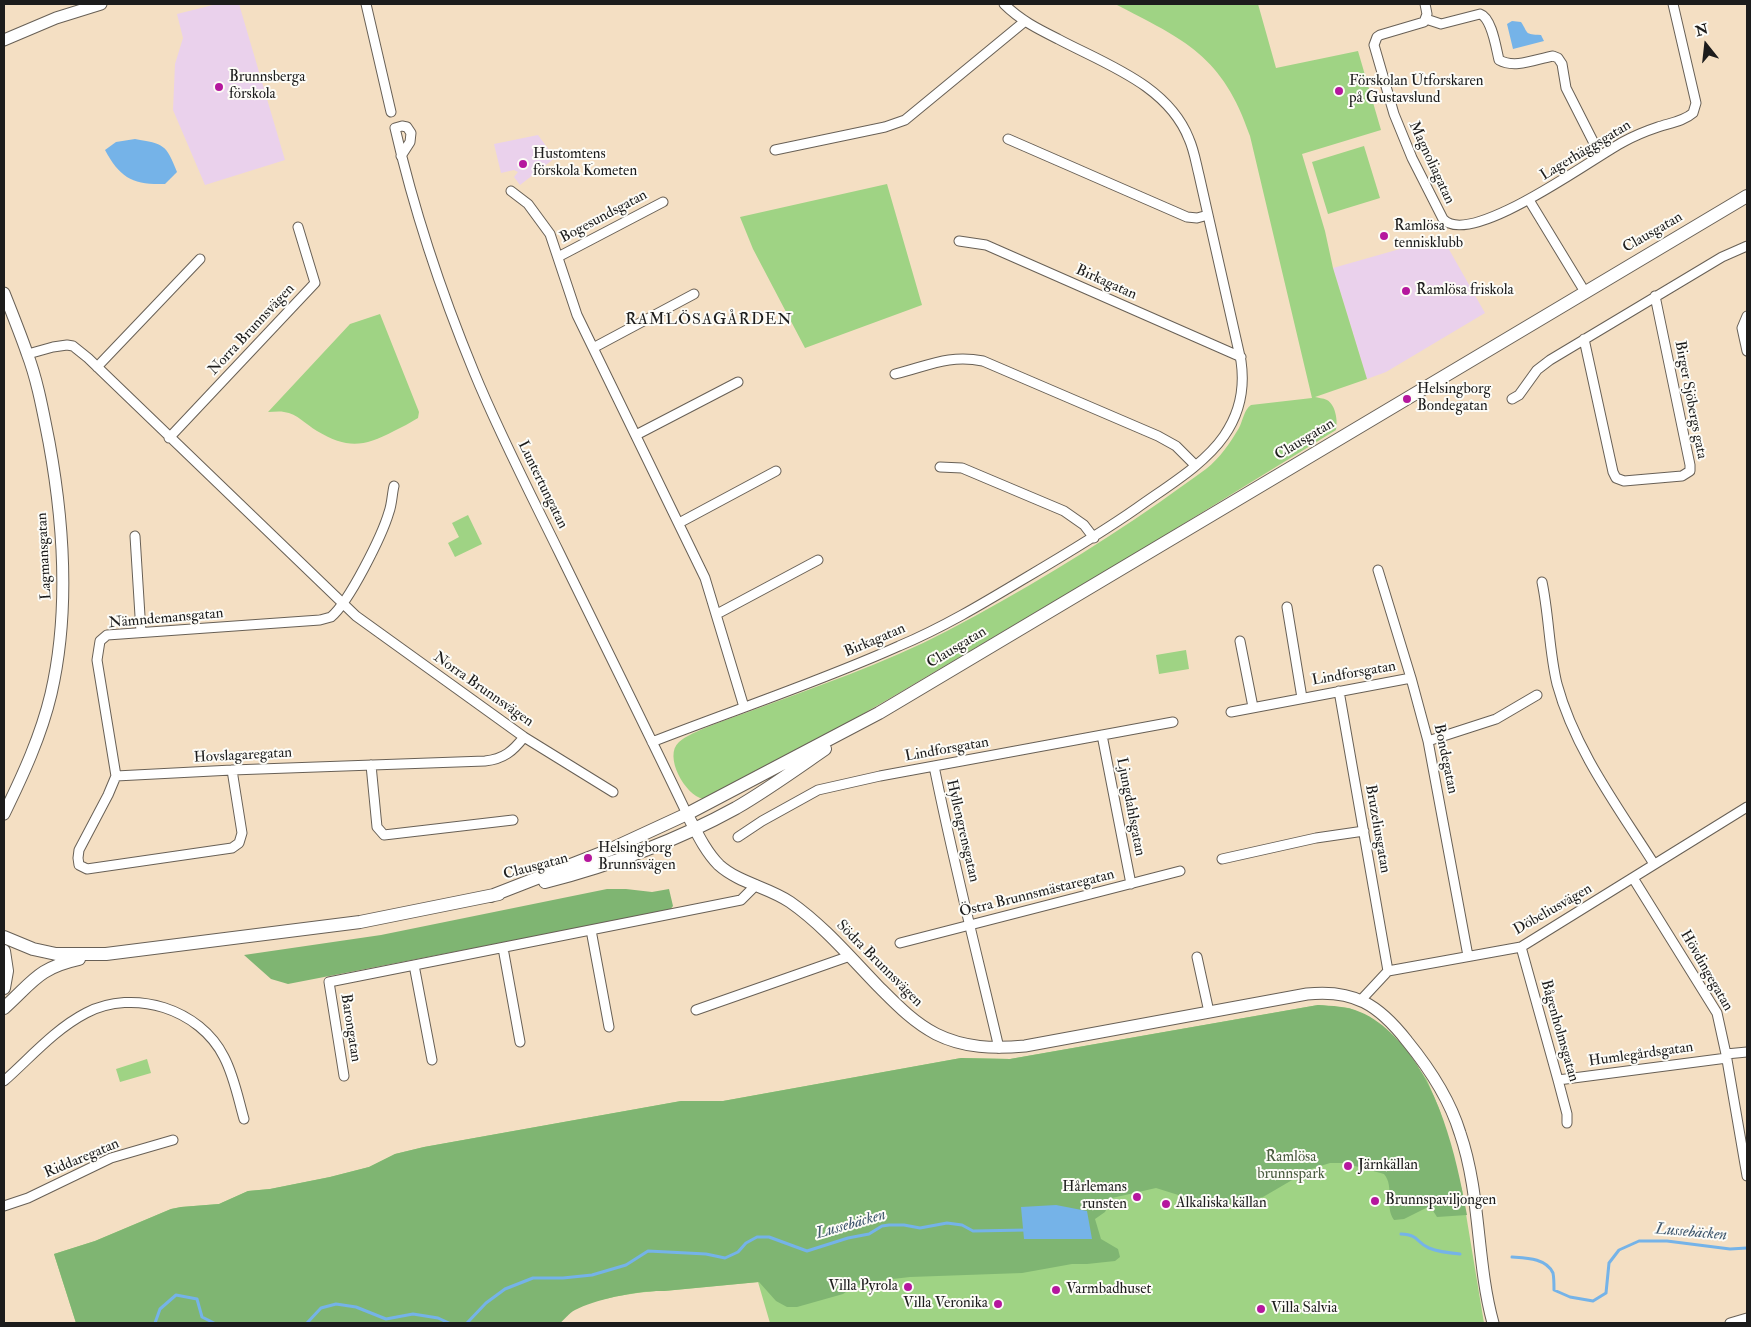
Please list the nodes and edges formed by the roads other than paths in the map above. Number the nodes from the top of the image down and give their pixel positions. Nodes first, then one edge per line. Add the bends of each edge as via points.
1 (101, 4) edge
2 (366, 4) edge
3 (1004, 4) edge
4 (1425, 4) edge
5 (1673, 4) edge
6 (1426, 18) junction
7 (1024, 22) junction
8 (4, 40) edge
9 (391, 112) dead end
10 (1008, 139) dead end
11 (775, 150) dead end
12 (1600, 155) junction
13 (401, 156) dead end
14 (511, 191) dead end
15 (1747, 196) edge
16 (1529, 200) junction
17 (663, 202) dead end
18 (1208, 215) junction
19 (298, 227) dead end
20 (958, 241) dead end
21 (1747, 246) edge
22 (558, 257) junction
23 (200, 259) dead end
24 (1585, 292) junction
25 (4, 293) edge
26 (694, 294) dead end
27 (1655, 296) junction
28 (1747, 316) edge
29 (1584, 339) junction
30 (593, 348) junction
31 (1747, 351) edge
32 (28, 354) junction
33 (1241, 357) junction
34 (97, 367) junction
35 (895, 374) dead end
36 (738, 382) dead end
37 (1512, 399) dead end
38 (636, 435) junction
39 (169, 438) junction
40 (1195, 465) junction
41 (940, 467) dead end
42 (776, 471) dead end
43 (394, 486) dead end
44 (679, 523) junction
45 (135, 536) dead end
46 (1094, 538) junction
47 (818, 560) dead end
48 (1378, 570) dead end
49 (1542, 582) dead end
50 (342, 604) junction
51 (1287, 606) dead end
52 (717, 614) junction
53 (141, 632) junction
54 (1240, 642) dead end
55 (1412, 678) junction
56 (1339, 691) junction
57 (1537, 695) dead end
58 (1302, 698) junction
59 (744, 707) junction
60 (1253, 707) junction
61 (1231, 712) dead end
62 (879, 713) junction
63 (1173, 722) dead end
64 (1102, 735) junction
65 (524, 736) junction
66 (1428, 741) junction
67 (652, 742) junction
68 (370, 765) junction
69 (934, 766) junction
70 (232, 770) junction
71 (116, 776) junction
72 (613, 792) dead end
73 (1747, 807) edge
74 (4, 814) edge
75 (687, 814) junction
76 (513, 820) dead end
77 (695, 829) junction
78 (1364, 831) junction
79 (738, 837) dead end
80 (1222, 859) dead end
81 (1654, 864) junction
82 (1180, 871) dead end
83 (1633, 878) junction
84 (1131, 884) junction
85 (756, 885) junction
86 (491, 896) junction
87 (971, 925) junction
88 (591, 930) junction
89 (4, 937) edge
90 (900, 943) dead end
91 (1521, 947) junction
92 (503, 948) junction
93 (4, 951) edge
94 (106, 954) junction
95 (850, 956) junction
96 (1468, 956) junction
97 (1198, 957) dead end
98 (414, 965) junction
99 (1388, 971) junction
100 (4, 988) edge
101 (1361, 1000) junction
102 (4, 1008) edge
103 (696, 1010) dead end
104 (1209, 1012) junction
105 (609, 1027) dead end
106 (520, 1042) dead end
107 (999, 1048) junction
108 (1747, 1052) edge
109 (1726, 1056) junction
110 (432, 1060) dead end
111 (344, 1076) dead end
112 (1558, 1080) junction
113 (4, 1081) edge
114 (244, 1119) dead end
115 (1567, 1123) dead end
116 (174, 1140) dead end
117 (1747, 1176) edge
118 (4, 1206) edge
119 (1747, 1318) edge
120 (1493, 1323) edge
121 (1730, 1323) edge

1 - 8 street via 56,18
2 - 9 street
3 - 7 street, Birkagatan
4 - 6 street
5 - 12 street, Lagerhäggsgatan via 1696,103 1693,113 1642,133
6 - 12 street via 1441,24 1480,14 1484,16 1499,60 1505,63 1552,56 1558,58 1566,88
6 - 16 street, Magnoliagatan via 1420,24 1376,37 1374,45 1394,114 1440,214 1448,224 1463,226
7 - 11 street via 905,120
7 - 18 street, Birkagatan via 1134,79 1166,102 1188,137
10 - 18 street via 1187,217
12 - 16 street, Lagerhäggsgatan
13 - 67 street, Luntertungatan via 432,261 474,372
14 - 22 street, Bogesundsgatan via 525,201 545,225
15 - 24 main road, Clausgatan
16 - 24 street
17 - 22 street, Bogesundsgatan
18 - 33 street, Birkagatan
19 - 39 street, Norra Brunnsvägen via 315,283
20 - 33 street, Birkagatan via 986,245
21 - 27 street
22 - 30 street, Bogesundsgatan via 573,305
23 - 34 street
24 - 62 main road, Clausgatan
25 - 32 street, Lagmansgatan
26 - 30 street
27 - 29 street
27 - 29 street, Birger Sjöbergs gata via 1690,465 1690,471 1682,476 1624,481 1616,478
28 - 31 street via 1742,328
29 - 37 street via 1537,370 1519,395
30 - 38 street, Bogesundsgatan
32 - 34 street, Norra Brunnsvägen via 68,345
32 - 74 street, Lagmansgatan via 46,425 55,481 63,601 46,714
33 - 40 street, Birkagatan via 1243,387 1233,420 1211,453
34 - 39 street, Norra Brunnsvägen
35 - 40 street via 954,358 982,361 1158,436 1176,446
36 - 38 street
38 - 44 street, Bogesundsgatan
39 - 50 street, Norra Brunnsvägen
40 - 46 street, Birkagatan
41 - 46 street via 962,468 1064,512 1084,525
42 - 44 street
43 - 50 street via 390,512 372,552
44 - 52 street, Bogesundsgatan via 705,578
45 - 53 street
46 - 59 street, Birkagatan via 922,636
47 - 52 street
48 - 55 street, Bondegatan
49 - 81 street via 1557,683 1577,738
50 - 53 street, Nämndemansgatan via 331,618 320,620
50 - 65 street, Norra Brunnsvägen
51 - 58 street, Lindforsgatan
52 - 59 street, Bogesundsgatan
53 - 71 street, Nämndemansgatan via 104,637 97,652
54 - 60 street
55 - 56 street, Lindforsgatan
55 - 66 street, Bondegatan
56 - 58 street, Lindforsgatan
56 - 78 street, Bruzeliusgatan
57 - 66 street via 1496,719
58 - 60 street, Lindforsgatan
59 - 67 street, Birkagatan
60 - 61 street, Lindforsgatan
62 - 75 main road, Clausgatan
62 - 77 main road, Clausgatan via 766,789
63 - 64 street, Lindforsgatan
64 - 69 street, Lindforsgatan
64 - 84 street, Ljungdahlsgatan
65 - 68 street, Hovslagaregatan via 509,754 494,760
65 - 72 street, Norra Brunnsvägen
66 - 96 street, Bondegatan
67 - 75 street, Luntertungatan
68 - 70 street, Hovslagaregatan
68 - 76 street via 377,827 384,835
69 - 79 street, Lindforsgatan via 818,790
69 - 87 street, Hyllengrensgatan via 952,857
70 - 71 street, Hovslagaregatan
70 - 71 street via 242,833 239,843 232,848 84,869 78,862 79,850
73 - 81 street, Döbeliusvägen
75 - 77 street, Södra Brunnsvägen
75 - 86 main road, Clausgatan
77 - 85 street, Södra Brunnsvägen via 722,867
77 - 86 main road, Clausgatan via 604,865
78 - 80 street
78 - 99 street, Bruzeliusgatan
81 - 83 street, Döbeliusvägen
82 - 84 street, Östra Brunnsmästaregatan
83 - 91 street, Döbeliusvägen
83 - 109 street, Hövdingegatan via 1717,1013
84 - 87 street, Östra Brunnsmästaregatan
85 - 88 street, Barongatan via 741,900
85 - 95 street, Södra Brunnsvägen via 790,902
86 - 94 main road, Clausgatan via 360,922
87 - 90 street, Östra Brunnsmästaregatan
87 - 107 street, Hyllengrensgatan
88 - 92 street, Barongatan
88 - 105 street
89 - 94 main road, Clausgatan via 56,954
91 - 96 street, Döbeliusvägen
91 - 112 street, Bågenholmsgatan
92 - 98 street, Barongatan
92 - 106 street
93 - 100 main road via 7,971
94 - 102 main road, Clausgatan via 62,963 42,972
95 - 103 street
95 - 107 street, Södra Brunnsvägen via 920,1025 960,1044
96 - 99 street, Döbeliusvägen
97 - 104 street
98 - 110 street
98 - 111 street, Barongatan via 328,982
99 - 101 street
101 - 104 street, Södra Brunnsvägen via 1321,992
101 - 120 street, Södra Brunnsvägen via 1390,1020 1405,1038 1432,1077 1457,1123 1470,1172
104 - 107 street, Södra Brunnsvägen via 1032,1045
108 - 109 street, Humlegårdsgatan
109 - 112 street, Humlegårdsgatan
109 - 117 street, Hövdingegatan
112 - 115 street, Bågenholmsgatan
113 - 114 street via 60,1031 87,1012 117,1003 157,1005 192,1021 220,1049
116 - 118 street, Riddaregatan via 111,1158 28,1198
119 - 121 street

